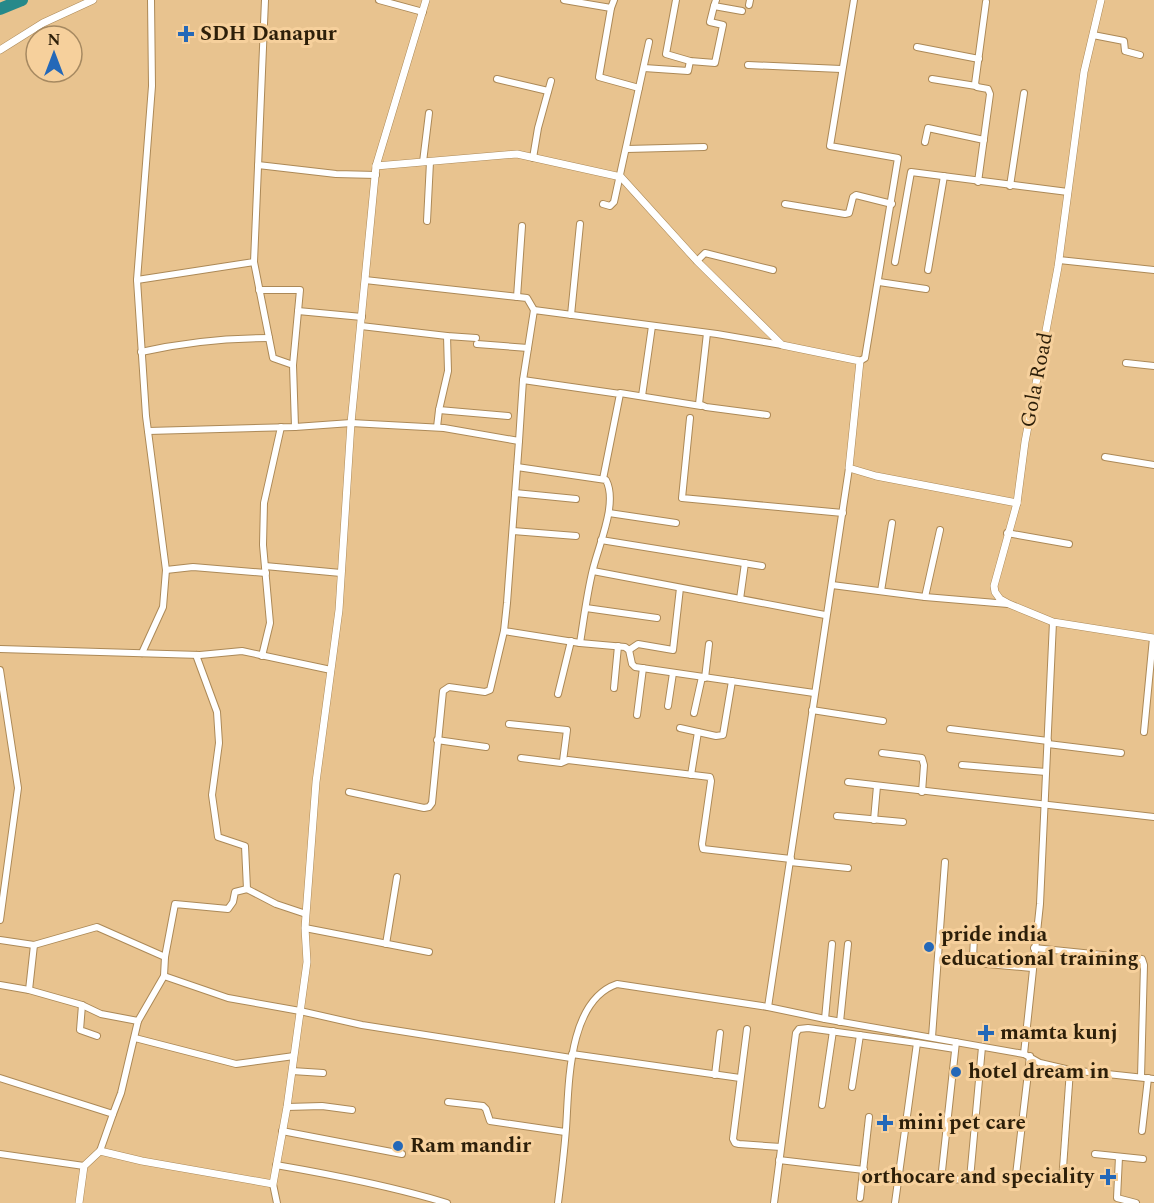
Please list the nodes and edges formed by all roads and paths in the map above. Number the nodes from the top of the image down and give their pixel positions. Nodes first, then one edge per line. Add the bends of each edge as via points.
1 (93, 0) edge
2 (151, 0) edge
3 (265, 0) edge
4 (379, 0) edge
5 (426, 0) edge
6 (564, 0) edge
7 (614, 0) edge
8 (676, 0) edge
9 (854, 0) edge
10 (1101, 0) edge
11 (986, 2) dead end
12 (715, 3) edge
13 (611, 8) junction
14 (742, 11) dead end
15 (423, 12) junction
16 (1093, 35) junction
17 (649, 42) dead end
18 (916, 47) dead end
19 (0, 50) edge
20 (1140, 55) dead end
21 (979, 59) junction
22 (690, 61) junction
23 (748, 65) dead end
24 (644, 68) junction
25 (841, 69) junction
26 (496, 79) dead end
27 (932, 79) dead end
28 (551, 81) dead end
29 (976, 86) junction
30 (639, 88) junction
31 (548, 91) junction
32 (1024, 93) dead end
33 (429, 113) dead end
34 (984, 140) junction
35 (925, 142) dead end
36 (704, 147) dead end
37 (627, 149) junction
38 (533, 158) junction
39 (427, 162) junction
40 (258, 165) junction
41 (376, 166) junction
42 (376, 175) junction
43 (944, 176) junction
44 (621, 177) junction
45 (978, 182) junction
46 (1010, 186) junction
47 (1068, 192) junction
48 (603, 204) dead end
49 (785, 204) dead end
50 (892, 204) junction
51 (428, 220) dead end
52 (580, 224) dead end
53 (522, 226) dead end
54 (1059, 260) junction
55 (698, 261) junction
56 (254, 262) junction
57 (895, 262) dead end
58 (772, 270) dead end
59 (928, 270) dead end
60 (1154, 270) edge
61 (137, 280) junction
62 (365, 280) junction
63 (879, 282) junction
64 (926, 289) dead end
65 (259, 290) junction
66 (516, 297) junction
67 (534, 310) junction
68 (298, 311) junction
69 (571, 315) junction
70 (362, 317) junction
71 (361, 326) junction
72 (652, 326) junction
73 (707, 333) junction
74 (447, 336) junction
75 (269, 338) junction
76 (782, 345) junction
77 (528, 348) junction
78 (141, 352) junction
79 (860, 361) junction
80 (1126, 363) dead end
81 (293, 365) junction
82 (1154, 366) edge
83 (523, 380) junction
84 (620, 393) junction
85 (642, 396) junction
86 (701, 406) junction
87 (439, 410) junction
88 (767, 415) dead end
89 (508, 416) dead end
90 (690, 418) dead end
91 (351, 423) junction
92 (281, 427) junction
93 (295, 427) junction
94 (437, 427) junction
95 (148, 431) junction
96 (519, 441) junction
97 (1105, 457) dead end
98 (1154, 465) edge
99 (518, 466) junction
100 (849, 468) junction
101 (603, 479) junction
102 (515, 493) junction
103 (576, 499) dead end
104 (1017, 503) junction
105 (609, 513) junction
106 (843, 513) junction
107 (676, 523) dead end
108 (892, 524) dead end
109 (940, 530) dead end
110 (513, 531) junction
111 (1007, 533) junction
112 (576, 536) dead end
113 (601, 540) junction
114 (1069, 544) dead end
115 (745, 563) junction
116 (265, 566) junction
117 (762, 566) dead end
118 (166, 570) junction
119 (593, 571) junction
120 (266, 573) junction
121 (341, 573) junction
122 (832, 585) junction
123 (680, 588) junction
124 (881, 591) junction
125 (925, 597) junction
126 (740, 599) junction
127 (1009, 604) junction
128 (586, 608) junction
129 (825, 615) junction
130 (657, 618) dead end
131 (1053, 621) junction
132 (504, 631) junction
133 (1153, 638) edge
134 (571, 642) junction
135 (580, 643) junction
136 (709, 644) dead end
137 (618, 646) junction
138 (0, 649) edge
139 (629, 650) junction
140 (142, 653) junction
141 (196, 655) junction
142 (262, 656) junction
143 (643, 668) junction
144 (0, 670) edge
145 (332, 670) junction
146 (673, 673) junction
147 (704, 677) junction
148 (732, 681) junction
149 (614, 688) dead end
150 (814, 693) junction
151 (558, 694) dead end
152 (668, 706) dead end
153 (812, 710) junction
154 (694, 713) dead end
155 (637, 715) dead end
156 (883, 721) dead end
157 (509, 724) dead end
158 (680, 728) dead end
159 (950, 729) dead end
160 (698, 732) junction
161 (1144, 732) dead end
162 (437, 740) junction
163 (1048, 742) junction
164 (486, 747) dead end
165 (882, 753) dead end
166 (1121, 753) dead end
167 (521, 758) dead end
168 (563, 760) junction
169 (962, 765) dead end
170 (1046, 772) junction
171 (691, 775) junction
172 (848, 782) dead end
173 (877, 786) junction
174 (350, 792) dead end
175 (922, 792) junction
176 (1045, 805) junction
177 (837, 816) dead end
178 (1154, 817) edge
179 (874, 819) junction
180 (903, 822) dead end
181 (790, 860) junction
182 (945, 862) dead end
183 (848, 868) dead end
184 (397, 878) dead end
185 (247, 889) junction
186 (306, 914) junction
187 (0, 920) edge
188 (304, 928) junction
189 (974, 937) dead end
190 (0, 940) edge
191 (386, 944) junction
192 (832, 944) dead end
193 (848, 944) dead end
194 (34, 945) junction
195 (1034, 948) junction
196 (429, 952) dead end
197 (165, 957) junction
198 (1032, 968) junction
199 (164, 976) junction
200 (0, 985) edge
201 (29, 990) junction
202 (82, 1005) junction
203 (768, 1007) junction
204 (300, 1011) junction
205 (825, 1019) junction
206 (138, 1020) junction
207 (840, 1022) junction
208 (747, 1029) dead end
209 (833, 1031) junction
210 (720, 1033) dead end
211 (860, 1035) junction
212 (98, 1036) dead end
213 (932, 1037) junction
214 (135, 1038) junction
215 (917, 1043) junction
216 (955, 1046) junction
217 (982, 1047) junction
218 (1027, 1055) junction
219 (294, 1056) junction
220 (571, 1056) junction
221 (1070, 1070) junction
222 (292, 1071) junction
223 (323, 1073) dead end
224 (715, 1075) junction
225 (0, 1078) edge
226 (740, 1078) junction
227 (1148, 1078) edge
228 (852, 1087) dead end
229 (448, 1102) dead end
230 (822, 1105) dead end
231 (287, 1107) junction
232 (352, 1110) dead end
233 (113, 1114) junction
234 (868, 1117) dead end
235 (282, 1131) junction
236 (1142, 1131) dead end
237 (565, 1132) junction
238 (781, 1147) junction
239 (100, 1152) junction
240 (0, 1154) edge
241 (402, 1154) dead end
242 (1095, 1154) dead end
243 (1119, 1156) junction
244 (1143, 1159) dead end
245 (779, 1160) junction
246 (276, 1165) junction
247 (84, 1166) junction
248 (864, 1170) junction
249 (1016, 1175) dead end
250 (1062, 1182) dead end
251 (273, 1184) junction
252 (860, 1198) dead end
253 (79, 1203) edge
254 (278, 1203) edge
255 (447, 1203) edge
256 (558, 1203) edge
257 (774, 1203) edge
258 (895, 1203) edge
259 (1136, 1203) edge

1 - 19 street via 43,23
2 - 61 street via 152,86
3 - 40 street
4 - 15 street
5 - 15 street
6 - 13 street
7 - 13 street
8 - 22 street via 666,54
9 - 25 street
10 - 16 street, Gola Road
11 - 21 street
12 - 14 street
12 - 22 street via 710,22 723,25 715,63
13 - 30 street via 599,77
15 - 41 street
16 - 20 street via 1124,41 1125,51
16 - 47 street, Gola Road via 1082,83
17 - 24 street
18 - 21 street
21 - 29 street
22 - 24 street via 688,71
23 - 25 street
24 - 30 street
25 - 50 street via 830,146 898,158
26 - 31 street
27 - 29 street
28 - 31 street
29 - 34 street via 990,91
30 - 37 street
31 - 38 street
32 - 46 street
33 - 39 street
34 - 35 street via 928,128
34 - 45 street
36 - 37 street
37 - 44 street
38 - 39 street via 517,154
38 - 44 street
39 - 41 street
39 - 51 street
40 - 42 street
40 - 56 street
41 - 42 street
42 - 62 street
43 - 45 street
43 - 57 street via 911,172
43 - 59 street
44 - 48 street via 613,204
44 - 55 street
45 - 46 street
46 - 47 street
47 - 54 street, Gola Road
49 - 50 street via 845,214 856,195
50 - 63 street
52 - 69 street
53 - 66 street
54 - 60 street
54 - 104 street, Gola Road
55 - 58 street via 707,253
55 - 76 street
56 - 61 street
56 - 65 street
61 - 78 street
62 - 66 street
62 - 70 street
63 - 64 street
63 - 79 street via 865,358
65 - 68 street via 300,290
65 - 75 street
66 - 67 street via 527,298
67 - 69 street
67 - 77 street
68 - 70 street
68 - 81 street
69 - 72 street
70 - 71 street
71 - 74 street
71 - 91 street
72 - 73 street
72 - 85 street
73 - 76 street
73 - 86 street
74 - 77 street
74 - 87 street via 448,371
75 - 78 street via 179,343
75 - 81 street via 273,358
76 - 79 street
77 - 83 street
78 - 95 street
79 - 100 street
80 - 82 street
81 - 93 street
83 - 84 street
83 - 96 street
84 - 85 street
84 - 101 street
85 - 86 street
86 - 88 street
87 - 89 street
87 - 94 street
90 - 106 street via 682,498
91 - 93 street
91 - 94 street
91 - 121 street
92 - 93 street
92 - 95 street
92 - 116 street via 264,503
94 - 96 street
95 - 118 street
96 - 99 street
97 - 98 street
99 - 101 street
99 - 102 street
100 - 104 street
100 - 106 street
101 - 105 street via 611,489
102 - 103 street
102 - 110 street
104 - 111 street, Gola Road
105 - 107 street
105 - 113 street
106 - 122 street
108 - 124 street
109 - 125 street
110 - 112 street
110 - 132 street
111 - 114 street
111 - 127 street, Gola Road via 994,586 1000,599
113 - 115 street
113 - 119 street
115 - 117 street
115 - 126 street
116 - 120 street
116 - 121 street
118 - 120 street via 193,567
118 - 140 street via 163,607
119 - 123 street
119 - 128 street
120 - 142 street via 270,623
121 - 145 street
122 - 124 street
122 - 129 street
123 - 126 street
123 - 139 street via 673,650 638,644
124 - 125 street
125 - 127 street
126 - 129 street
127 - 131 street
128 - 130 street
128 - 135 street
129 - 150 street
131 - 133 street
131 - 163 street
132 - 134 street
132 - 162 street via 490,691 449,687 443,691
133 - 161 street
134 - 135 street
134 - 151 street
135 - 137 street
136 - 147 street
137 - 139 street
137 - 149 street
138 - 140 street
139 - 143 street via 633,667
140 - 141 street
141 - 142 street via 242,651
141 - 185 street via 217,712 219,743 212,795 218,837 245,846
142 - 145 street
143 - 146 street
143 - 155 street
144 - 187 street via 18,788
145 - 186 street via 316,782
146 - 147 street
146 - 152 street
147 - 148 street
147 - 154 street
148 - 150 street
148 - 160 street via 723,734
150 - 153 street
153 - 156 street
153 - 181 street
157 - 168 street via 567,730
158 - 160 street
159 - 163 street
160 - 171 street
162 - 164 street
162 - 174 street via 429,807
163 - 166 street
163 - 170 street
165 - 175 street via 922,758
167 - 168 street via 561,763
168 - 171 street
169 - 170 street
170 - 176 street
171 - 181 street via 711,779 703,849
172 - 173 street
173 - 175 street
173 - 179 street
175 - 176 street
176 - 178 street
176 - 195 street
177 - 179 street
179 - 180 street
181 - 183 street
181 - 203 street
182 - 213 street
184 - 191 street
185 - 186 street
185 - 197 street via 235,892 228,909 175,904
186 - 188 street
188 - 191 street
188 - 204 street via 307,962
189 - 198 street via 976,963
190 - 194 street
191 - 196 street
192 - 205 street
193 - 207 street
194 - 197 street via 96,927
194 - 201 street
195 - 198 street
195 - 227 street via 1142,959
197 - 199 street
198 - 218 street
199 - 204 street via 228,998
199 - 206 street
200 - 201 street
201 - 202 street
202 - 206 street via 101,1014
202 - 212 street via 80,1030
203 - 205 street
203 - 220 street via 613,986 590,1006
204 - 219 street
204 - 220 street via 362,1025
205 - 207 street
206 - 214 street
207 - 213 street
208 - 226 street
209 - 211 street
209 - 230 street
209 - 238 street via 797,1031
210 - 224 street
211 - 215 street
211 - 228 street
213 - 216 street
214 - 219 street via 236,1064
214 - 233 street
215 - 216 street
215 - 258 street
216 - 217 street
216 - 217 street via 941,1180 970,1179
217 - 218 street
218 - 221 street via 1040,1063
218 - 249 street
219 - 222 street
220 - 224 street
220 - 237 street
221 - 227 street
221 - 250 street
222 - 223 street
222 - 231 street
224 - 226 street
225 - 233 street
226 - 238 street via 733,1142
227 - 236 street
229 - 237 street via 483,1106 490,1121
231 - 232 street
231 - 235 street
233 - 239 street
234 - 248 street
235 - 241 street
235 - 246 street
237 - 256 street
238 - 245 street
239 - 247 street
239 - 251 street
240 - 247 street
242 - 243 street
243 - 244 street
243 - 259 street via 1117,1198
245 - 248 street
245 - 257 street
246 - 251 street
246 - 255 street via 395,1188
247 - 253 street
248 - 252 street
251 - 254 street

